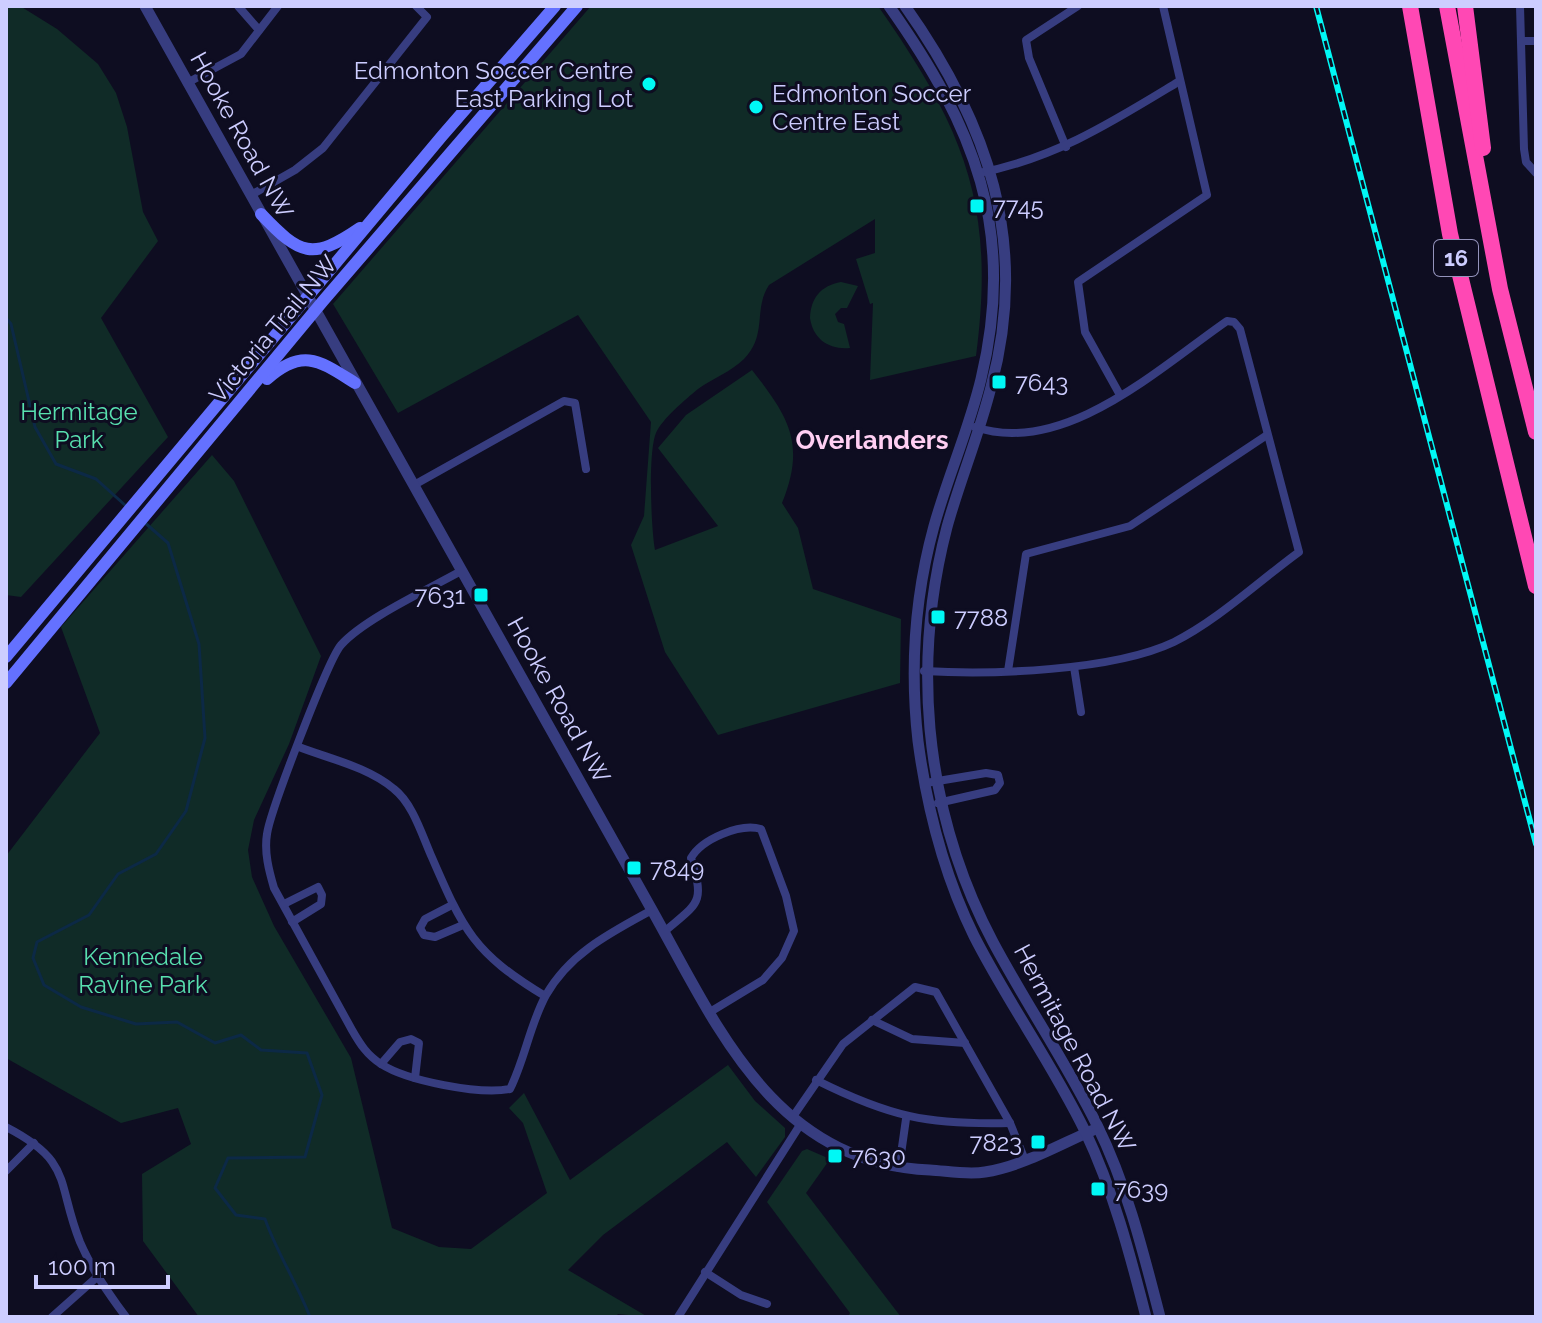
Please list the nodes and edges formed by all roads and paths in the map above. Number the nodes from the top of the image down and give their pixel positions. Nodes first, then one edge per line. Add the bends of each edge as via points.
1 (145, 6) edge
2 (238, 6) edge
3 (278, 6) edge
4 (416, 6) edge
5 (555, 6) edge
6 (889, 6) edge
7 (905, 6) edge
8 (1078, 6) edge
9 (1163, 6) edge
10 (1400, 6) edge
11 (1410, 6) edge
12 (1447, 6) edge
13 (1465, 6) edge
14 (1520, 6) edge
15 (572, 8) edge
16 (259, 30) junction
17 (1521, 41) junction
18 (1536, 41) edge
19 (1178, 82) junction
20 (187, 83) junction
21 (1066, 147) junction
22 (984, 172) junction
23 (1536, 173) edge
24 (251, 195) junction
25 (261, 214) junction
26 (372, 219) junction
27 (1450, 234) junction
28 (1500, 289) junction
29 (307, 298) junction
30 (315, 312) junction
31 (355, 383) junction
32 (1120, 395) junction
33 (240, 403) junction
34 (973, 426) junction
35 (1536, 432) edge
36 (1267, 435) junction
37 (586, 469) dead end
38 (414, 485) junction
39 (461, 571) junction
40 (1536, 586) edge
41 (6, 657) edge
42 (1074, 667) junction
43 (922, 671) junction
44 (1008, 671) junction
45 (6, 683) edge
46 (1081, 712) dead end
47 (299, 747) junction
48 (932, 782) junction
49 (936, 804) junction
50 (284, 904) junction
51 (452, 905) junction
52 (652, 910) junction
53 (292, 922) junction
54 (463, 925) junction
55 (664, 932) junction
56 (545, 996) junction
57 (710, 1012) junction
58 (872, 1020) junction
59 (965, 1043) junction
60 (381, 1064) junction
61 (415, 1078) junction
62 (816, 1080) junction
63 (906, 1119) junction
64 (796, 1122) junction
65 (1010, 1123) junction
66 (6, 1127) edge
67 (1098, 1128) junction
68 (1086, 1133) junction
69 (34, 1143) junction
70 (1025, 1160) junction
71 (899, 1169) junction
72 (6, 1171) edge
73 (705, 1272) junction
74 (97, 1277) junction
75 (767, 1304) dead end
76 (52, 1317) edge
77 (126, 1317) edge
78 (678, 1317) edge
79 (1146, 1317) edge
80 (1160, 1317) edge

1 - 20 street, Hooke Road NW
2 - 16 street
3 - 16 street
4 - 24 street via 427,17 323,148
5 - 26 main road, Victoria Trail NW
6 - 22 street, Hermitage Road NW via 938,79
7 - 22 street, Hermitage Road NW via 956,84
8 - 21 street via 1026,40
9 - 19 street
10 - 27 highway via 1415,95
11 - 27 highway, 16
12 - 28 highway, 16
13 - 28 highway
14 - 17 street
15 - 30 main road, Victoria Trail NW
16 - 20 street via 241,54
17 - 18 street
17 - 23 street via 1524,149 1526,162
19 - 21 street
19 - 32 street via 1207,195 1078,282 1085,332
20 - 24 street, Hooke Road NW
21 - 22 street
22 - 34 street, Hermitage Road NW via 993,293
24 - 25 street, Hooke Road NW
25 - 26 main road via 286,240 310,250 333,246
25 - 29 street, Hooke Road NW
26 - 29 main road, Victoria Trail NW
27 - 40 highway, 16
28 - 35 highway, 16
29 - 30 street, Hooke Road NW
29 - 41 main road, Victoria Trail NW
30 - 31 street, Hooke Road NW
30 - 33 main road, Victoria Trail NW
31 - 33 main road via 324,362 309,359 286,365
31 - 38 street, Hooke Road NW
32 - 34 street via 1070,423 1044,430 1001,434
32 - 36 street via 1227,321 1234,322
33 - 45 main road, Victoria Trail NW
34 - 43 street, Hermitage Road NW via 927,555 917,614
36 - 42 street via 1299,552 1173,642
36 - 44 street via 1130,526 1026,554
37 - 38 street via 575,403 564,401
38 - 39 street, Hooke Road NW
39 - 47 street via 341,645
39 - 52 street, Hooke Road NW
42 - 44 street
42 - 46 street
43 - 44 street
43 - 48 street, Hermitage Road NW via 919,744
47 - 50 street via 267,833 267,862
47 - 51 street via 371,773 397,790
48 - 49 street, Hermitage Road NW
48 - 49 street via 986,773 998,775 1000,783 995,790
49 - 67 street, Hermitage Road NW via 986,928
49 - 68 street, Hermitage Road NW via 943,860 974,935
50 - 53 street
50 - 53 street via 318,887 322,895 321,904
51 - 54 street
51 - 54 street via 425,919 420,928 435,937
52 - 55 street, Hooke Road NW
52 - 56 street via 578,953
53 - 60 street via 366,1052
54 - 56 street via 483,953
55 - 57 street, Hooke Road NW
55 - 57 street via 696,904 701,890 691,858 698,846 748,825 761,829 794,931 782,958 763,980
56 - 61 street via 510,1089 495,1092
57 - 64 street, Hooke Road NW via 757,1085
58 - 59 street via 912,1039
58 - 59 street via 915,987 936,992
58 - 62 street via 843,1044
59 - 65 street
60 - 61 street
60 - 61 street via 400,1042 411,1039 421,1051
62 - 63 street
62 - 64 street
63 - 65 street via 948,1125
63 - 71 street
64 - 71 street, Hooke Road NW
64 - 73 street
65 - 70 street
66 - 69 street
67 - 68 street, Hooke Road NW
67 - 80 street, Hermitage Road NW via 1130,1209
68 - 70 street, Hooke Road NW
68 - 79 street, Hermitage Road NW via 1112,1199
69 - 72 street
69 - 74 street via 62,1175 78,1238
70 - 71 street, Hooke Road NW via 983,1173
73 - 75 street
73 - 78 street
74 - 76 street
74 - 77 street

